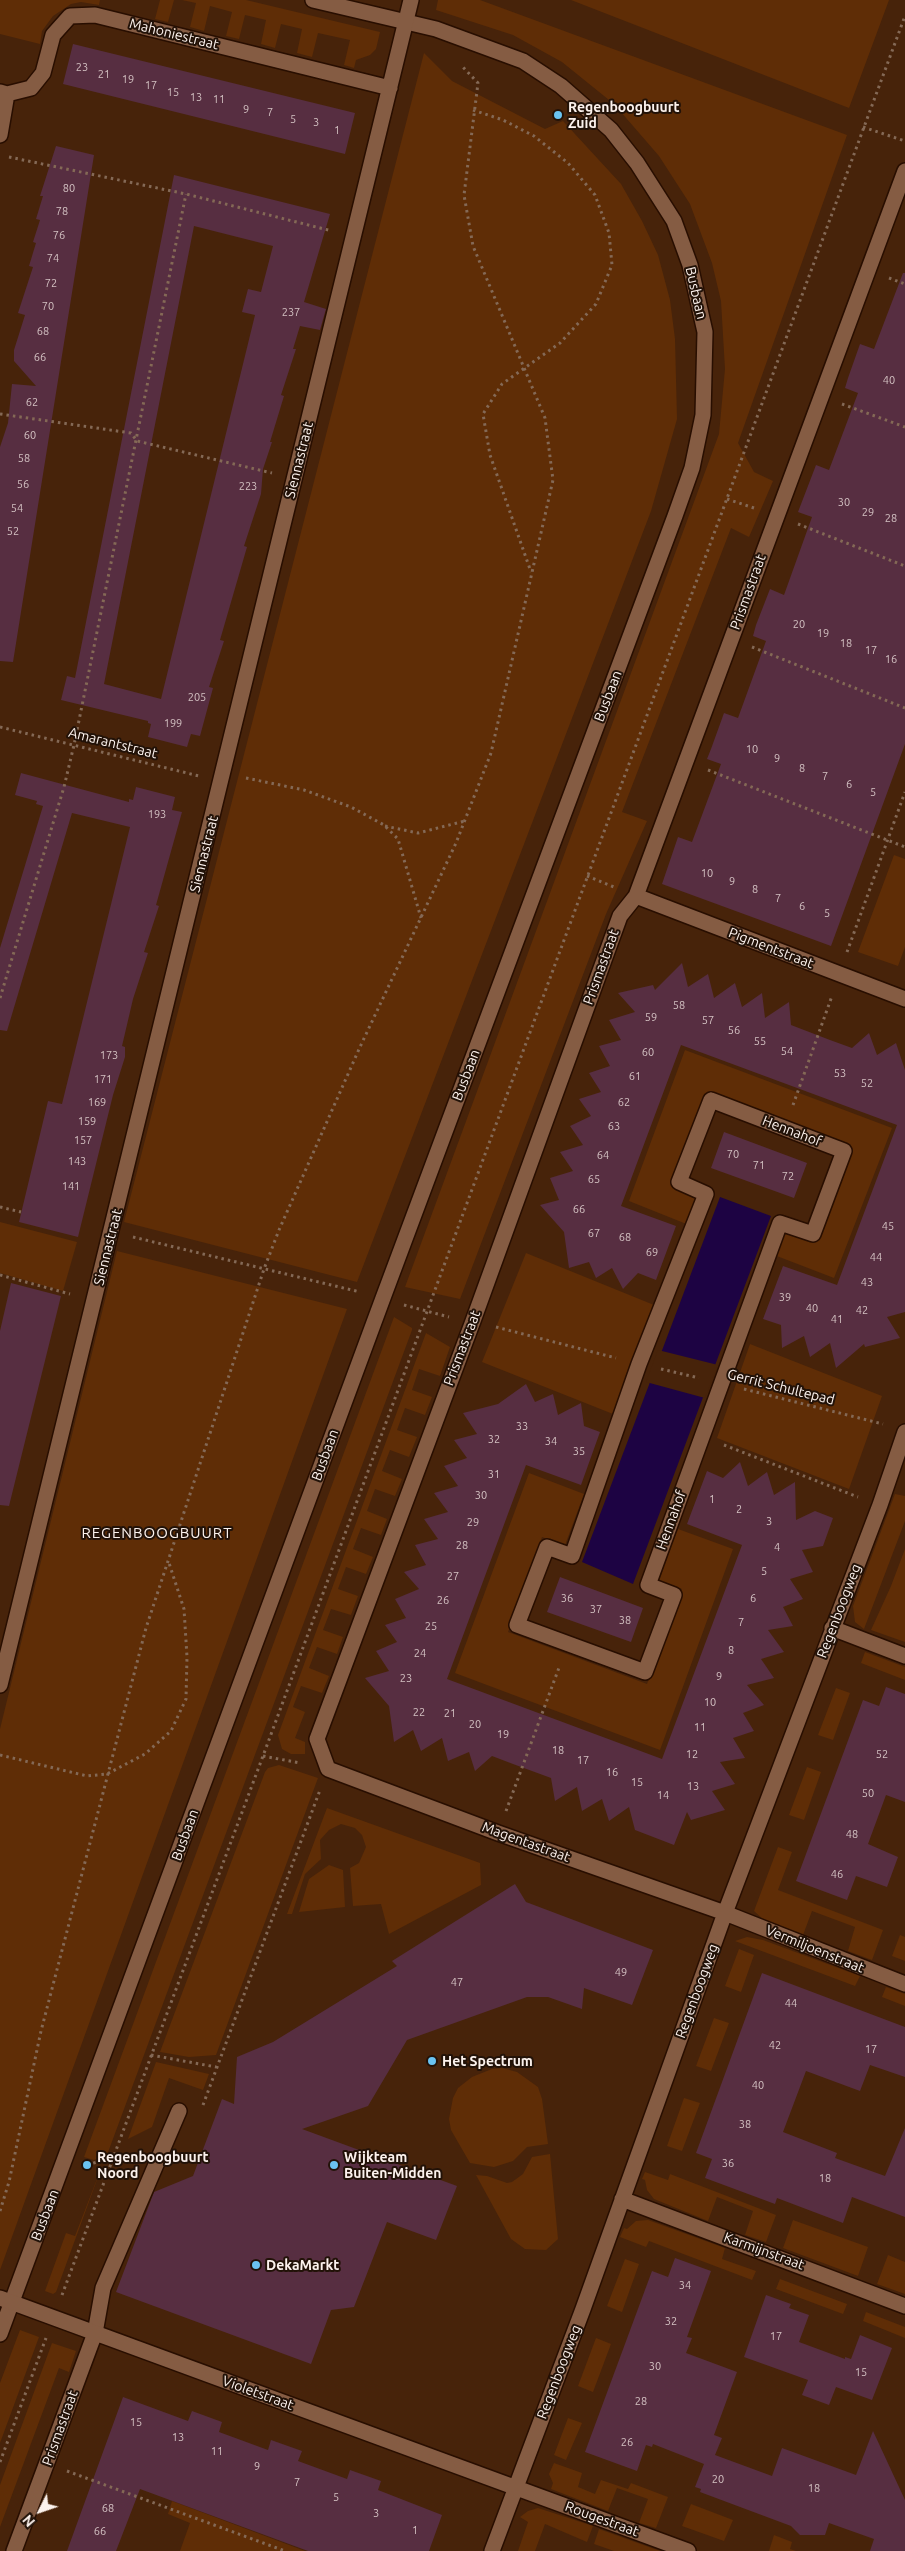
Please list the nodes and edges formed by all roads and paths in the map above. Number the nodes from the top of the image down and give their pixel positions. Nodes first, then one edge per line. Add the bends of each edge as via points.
1 (313, 0) edge
2 (412, 0) edge
3 (905, 16) edge
4 (406, 22) junction
5 (461, 65) dead end
6 (390, 88) junction
7 (4, 93) edge
8 (473, 110) junction
9 (863, 126) junction
10 (0, 135) edge
11 (905, 141) edge
12 (0, 155) edge
13 (905, 171) edge
14 (186, 194) junction
15 (354, 237) junction
16 (524, 367) junction
17 (821, 396) junction
18 (0, 414) edge
19 (905, 427) edge
20 (137, 441) junction
21 (294, 479) junction
22 (726, 499) junction
23 (777, 515) junction
24 (905, 566) edge
25 (532, 573) junction
26 (731, 639) junction
27 (905, 708) edge
28 (0, 727) edge
29 (74, 745) junction
30 (686, 761) junction
31 (223, 777) junction
32 (465, 821) junction
33 (384, 825) junction
34 (905, 847) edge
35 (636, 896) junction
36 (421, 918) junction
37 (0, 998) edge
38 (905, 999) edge
39 (0, 1207) edge
40 (21, 1212) dead end
41 (0, 1275) edge
42 (95, 1300) junction
43 (652, 1367) dead end
44 (718, 1382) junction
45 (886, 1424) dead end
46 (905, 1432) edge
47 (702, 1436) junction
48 (880, 1505) junction
49 (168, 1561) junction
50 (832, 1628) junction
51 (568, 1645) junction
52 (905, 1656) edge
53 (0, 1685) edge
54 (0, 1755) edge
55 (264, 1756) junction
56 (328, 1769) junction
57 (107, 1774) junction
58 (498, 1833) junction
59 (725, 1913) junction
60 (905, 1984) edge
61 (151, 2055) junction
62 (216, 2067) junction
63 (179, 2111) joint
64 (114, 2157) junction
65 (87, 2165) dead end
66 (622, 2199) junction
67 (0, 2211) edge
68 (5, 2300) edge
69 (905, 2306) edge
70 (53, 2318) junction
71 (94, 2333) junction
72 (0, 2334) edge
73 (0, 2462) edge
74 (47, 2464) junction
75 (516, 2487) junction
76 (14, 2551) edge
77 (285, 2551) edge
78 (492, 2551) edge
79 (688, 2551) edge

1 - 4 street, Busbaan
2 - 4 street, Siennastraat
3 - 9 path
4 - 6 street, Siennastraat
4 - 68 street, Busbaan via 436,29 523,61 561,86 611,130 638,163 674,221 690,265 705,332 704,415 692,468 675,516 382,1298 66,2158
5 - 8 path via 478,83
6 - 7 street, Mahoniestraat via 95,14 70,16 53,35 43,73 31,88
6 - 15 street, Siennastraat
7 - 10 street
8 - 16 path via 464,195 473,246
8 - 16 path via 503,120 534,136 568,163 595,195 609,233 612,266 596,304 560,343
9 - 11 path
9 - 22 path
12 - 14 path
13 - 17 street, Prismastraat
14 - 15 path
14 - 20 path
15 - 21 street, Siennastraat
16 - 25 path via 546,418 553,480
16 - 25 path via 502,384 483,414 490,455
17 - 19 path
17 - 23 street, Prismastraat
18 - 20 path via 131,434
20 - 21 path
20 - 29 path
21 - 31 street, Siennastraat
22 - 23 path
22 - 55 path
23 - 24 path
23 - 26 street, Prismastraat
25 - 32 path via 491,753
26 - 27 path
26 - 30 street, Prismastraat
28 - 29 path, Amarantstraat
29 - 31 path, Amarantstraat
29 - 37 path
30 - 34 path
30 - 35 street, Prismastraat
31 - 33 path, Amarantstraat via 304,790 351,807
31 - 42 street, Siennastraat
32 - 33 path via 418,834
32 - 36 path
33 - 36 path via 398,839
35 - 38 street, Pigmentstraat
35 - 56 street, Prismastraat via 620,916 317,1739
36 - 49 path via 279,1230
39 - 40 path
41 - 42 path
42 - 53 street, Siennastraat
43 - 44 path, Gerrit Schultepad
44 - 45 path, Gerrit Schultepad
44 - 47 street, Hennahof
44 - 51 street, Hennahof via 780,1224 814,1234 844,1151 711,1100 678,1182 706,1194 640,1364 572,1556 547,1547 517,1625
46 - 48 street, Regenboogweg
47 - 48 path
47 - 51 street, Hennahof via 648,1585 674,1595 645,1672
48 - 50 street, Regenboogweg
49 - 57 path via 146,1628
49 - 57 path via 184,1609 186,1699 170,1731 146,1754
50 - 52 street
50 - 59 street, Regenboogweg
51 - 58 path
54 - 57 path via 86,1776
55 - 56 path
55 - 61 path
56 - 58 street, Magentastraat
56 - 62 path
57 - 67 path via 41,2031
58 - 59 street, Magentastraat
59 - 60 street, Vermiljoenstraat
59 - 66 street, Regenboogweg
61 - 62 path
61 - 64 path
62 - 63 path via 198,2118
63 - 71 street, Prismastraat via 103,2288
64 - 65 path
64 - 70 path
66 - 69 street, Karmijnstraat
66 - 75 street, Regenboogweg
68 - 70 street, Violetstraat
68 - 72 street, Busbaan
70 - 71 street, Violetstraat
70 - 73 path
71 - 74 street, Prismastraat
71 - 75 street, Violetstraat
74 - 76 street, Prismastraat
74 - 77 path
75 - 78 street, Regenboogweg
75 - 79 street, Rougestraat

